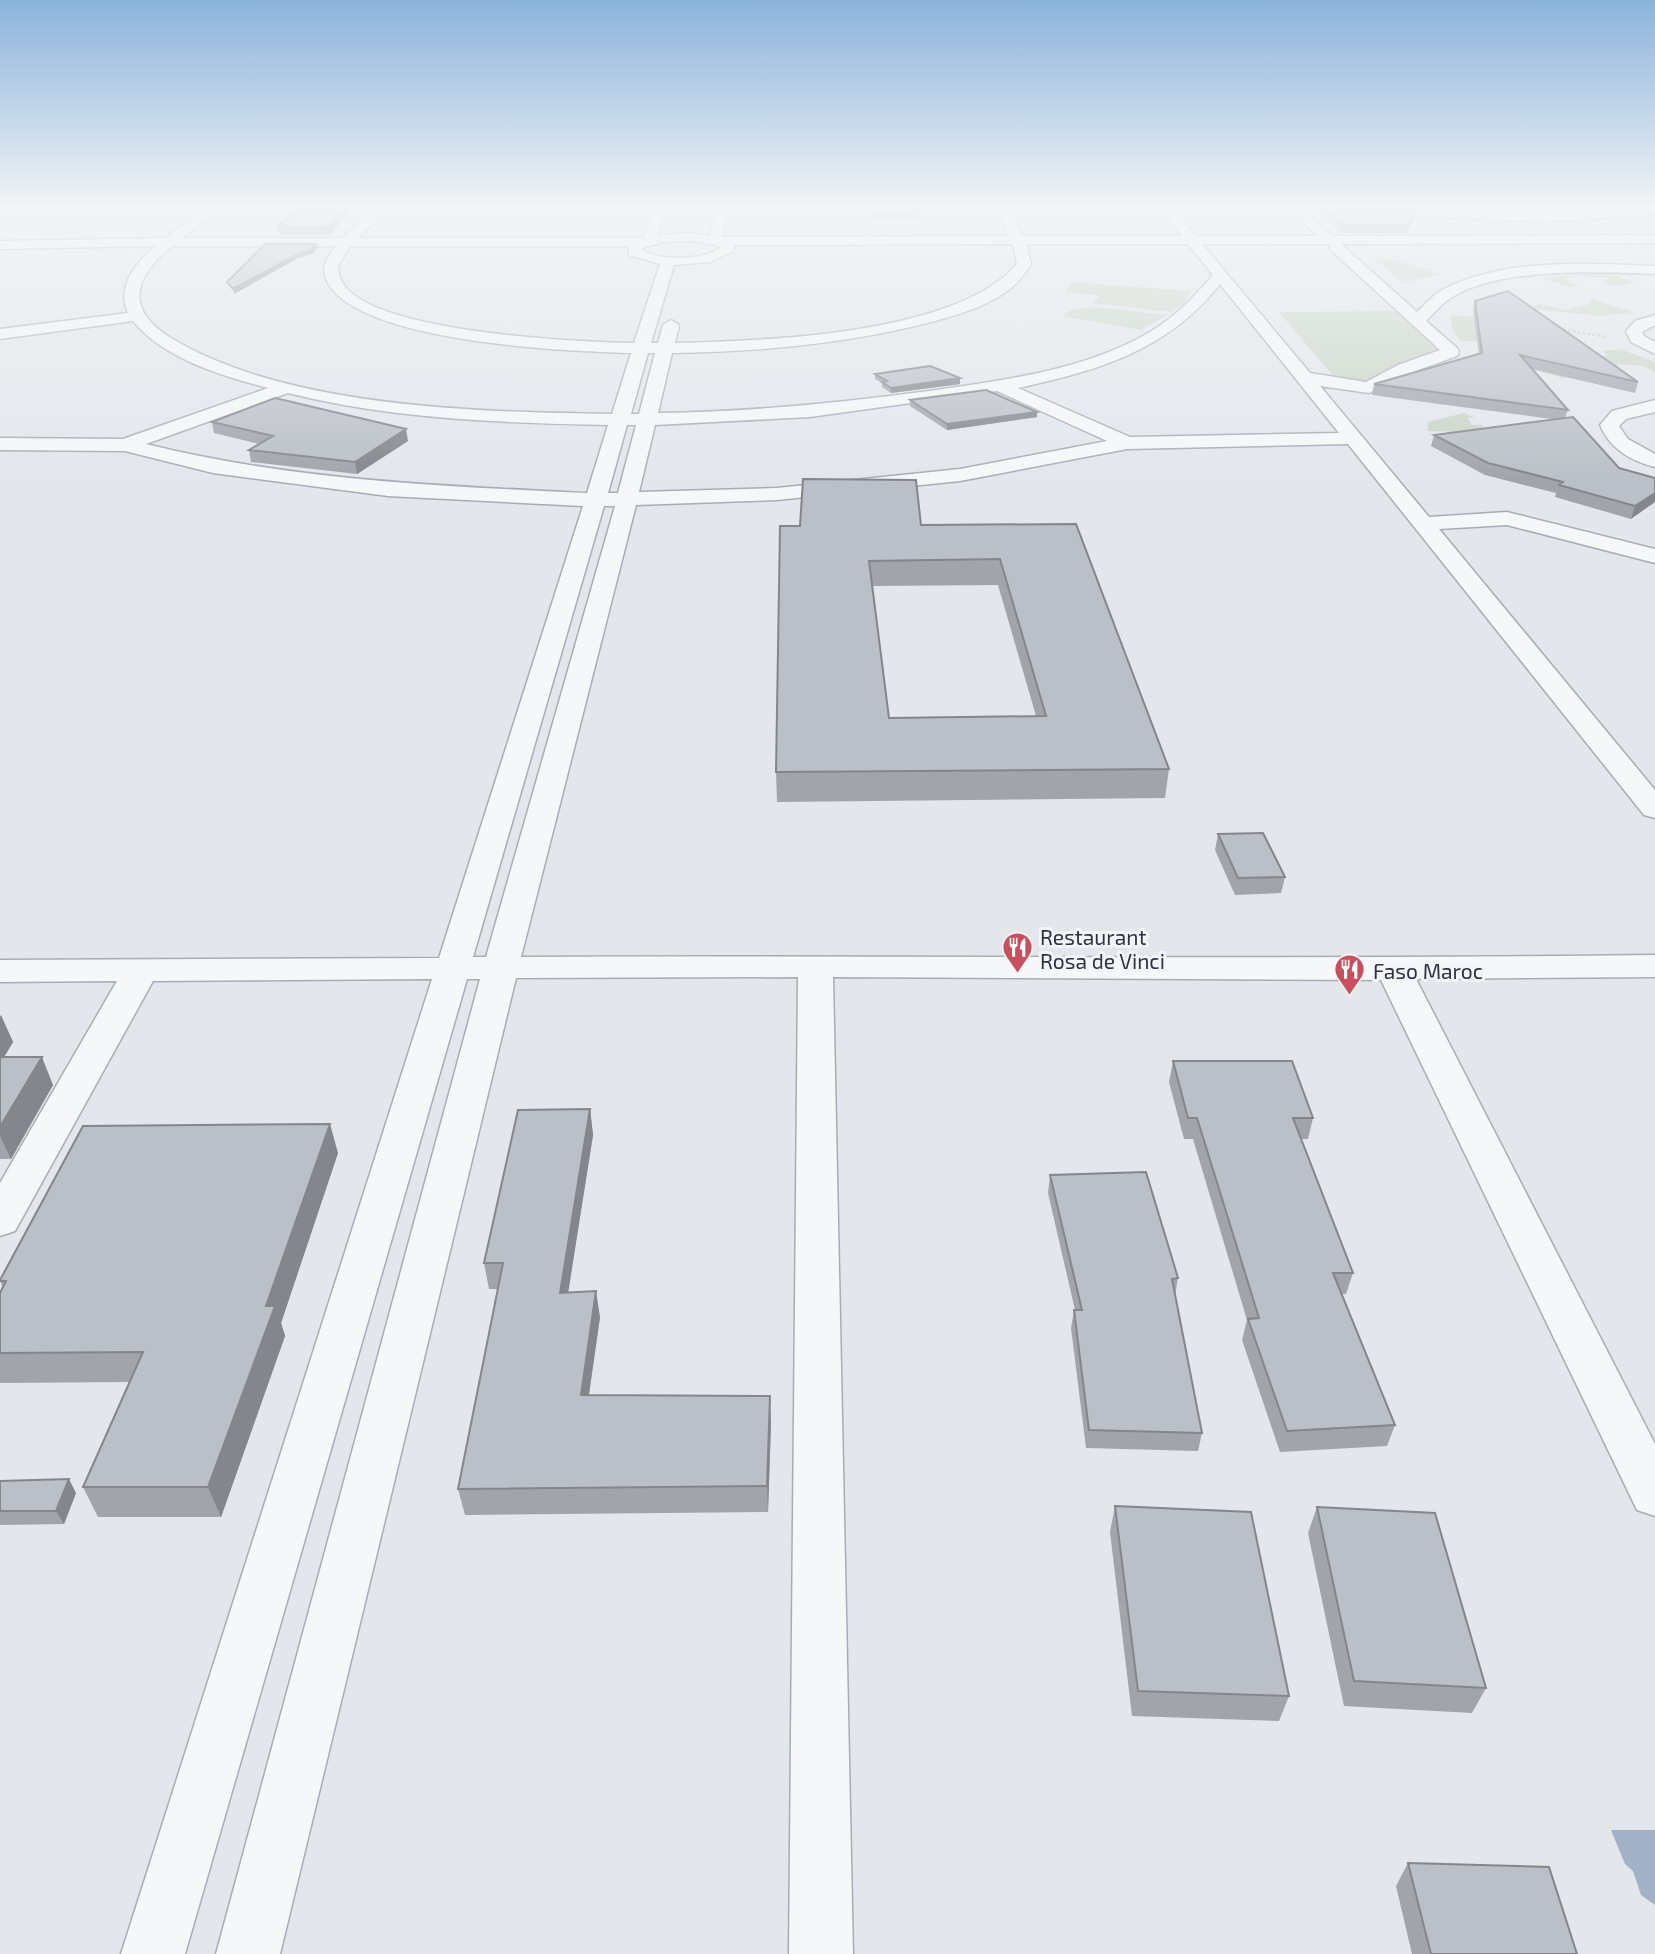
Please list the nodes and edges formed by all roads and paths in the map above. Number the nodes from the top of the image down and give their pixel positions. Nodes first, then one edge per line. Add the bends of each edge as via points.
1 (131, 298) edge
2 (353, 298) edge
3 (666, 298) edge
4 (980, 298) edge
5 (1202, 298) edge
6 (1239, 298) edge
7 (1394, 298) edge
8 (1442, 298) edge
9 (138, 316) junction
10 (1419, 320) junction
11 (1655, 320) edge
12 (1555, 328) edge
13 (0, 334) edge
14 (1637, 339) junction
15 (652, 349) junction
16 (1655, 349) edge
17 (1305, 378) junction
18 (1000, 386) junction
19 (286, 388) junction
20 (1655, 406) edge
21 (632, 421) junction
22 (1353, 438) junction
23 (1127, 443) junction
24 (0, 444) edge
25 (125, 445) junction
26 (1655, 461) edge
27 (610, 499) junction
28 (1423, 524) junction
29 (1655, 556) edge
30 (576, 620) junction
31 (531, 708) junction
32 (571, 709) junction
33 (1643, 780) edge
34 (1655, 809) edge
35 (816, 966) junction
36 (501, 967) junction
37 (1655, 967) edge
38 (1393, 969) junction
39 (141, 970) junction
40 (450, 970) junction
41 (0, 971) edge
42 (0, 1220) edge
43 (1655, 1493) edge
44 (153, 1954) edge
45 (248, 1954) edge
46 (821, 1954) edge

1 - 9 street
2 - 15 street via 390,316 488,339
3 - 15 street
4 - 15 street via 926,319 870,331 802,341
5 - 18 street via 1183,318 1143,343 1099,361
6 - 17 street
7 - 10 street
8 - 10 street
9 - 13 street
9 - 19 street via 152,332 182,351
10 - 17 street via 1450,354 1404,369 1369,388
11 - 14 street via 1634,331
12 - 14 path
14 - 16 street
15 - 21 street
17 - 22 street
18 - 21 street via 805,413
18 - 23 street
19 - 21 street via 415,408
19 - 25 street
20 - 26 street via 1619,415 1609,425 1613,437
21 - 27 street
22 - 23 street
22 - 28 street
23 - 27 street via 946,477 777,494
24 - 25 street
25 - 27 street via 213,467 388,490
27 - 30 street
28 - 29 street via 1507,518
28 - 33 street
30 - 31 street
30 - 32 street
31 - 32 street
31 - 40 street
32 - 36 street
33 - 34 street
35 - 36 street
35 - 38 street
35 - 46 street
36 - 40 street
36 - 45 street
37 - 38 street
38 - 43 street
39 - 40 street
39 - 41 street
39 - 42 street
40 - 44 street

